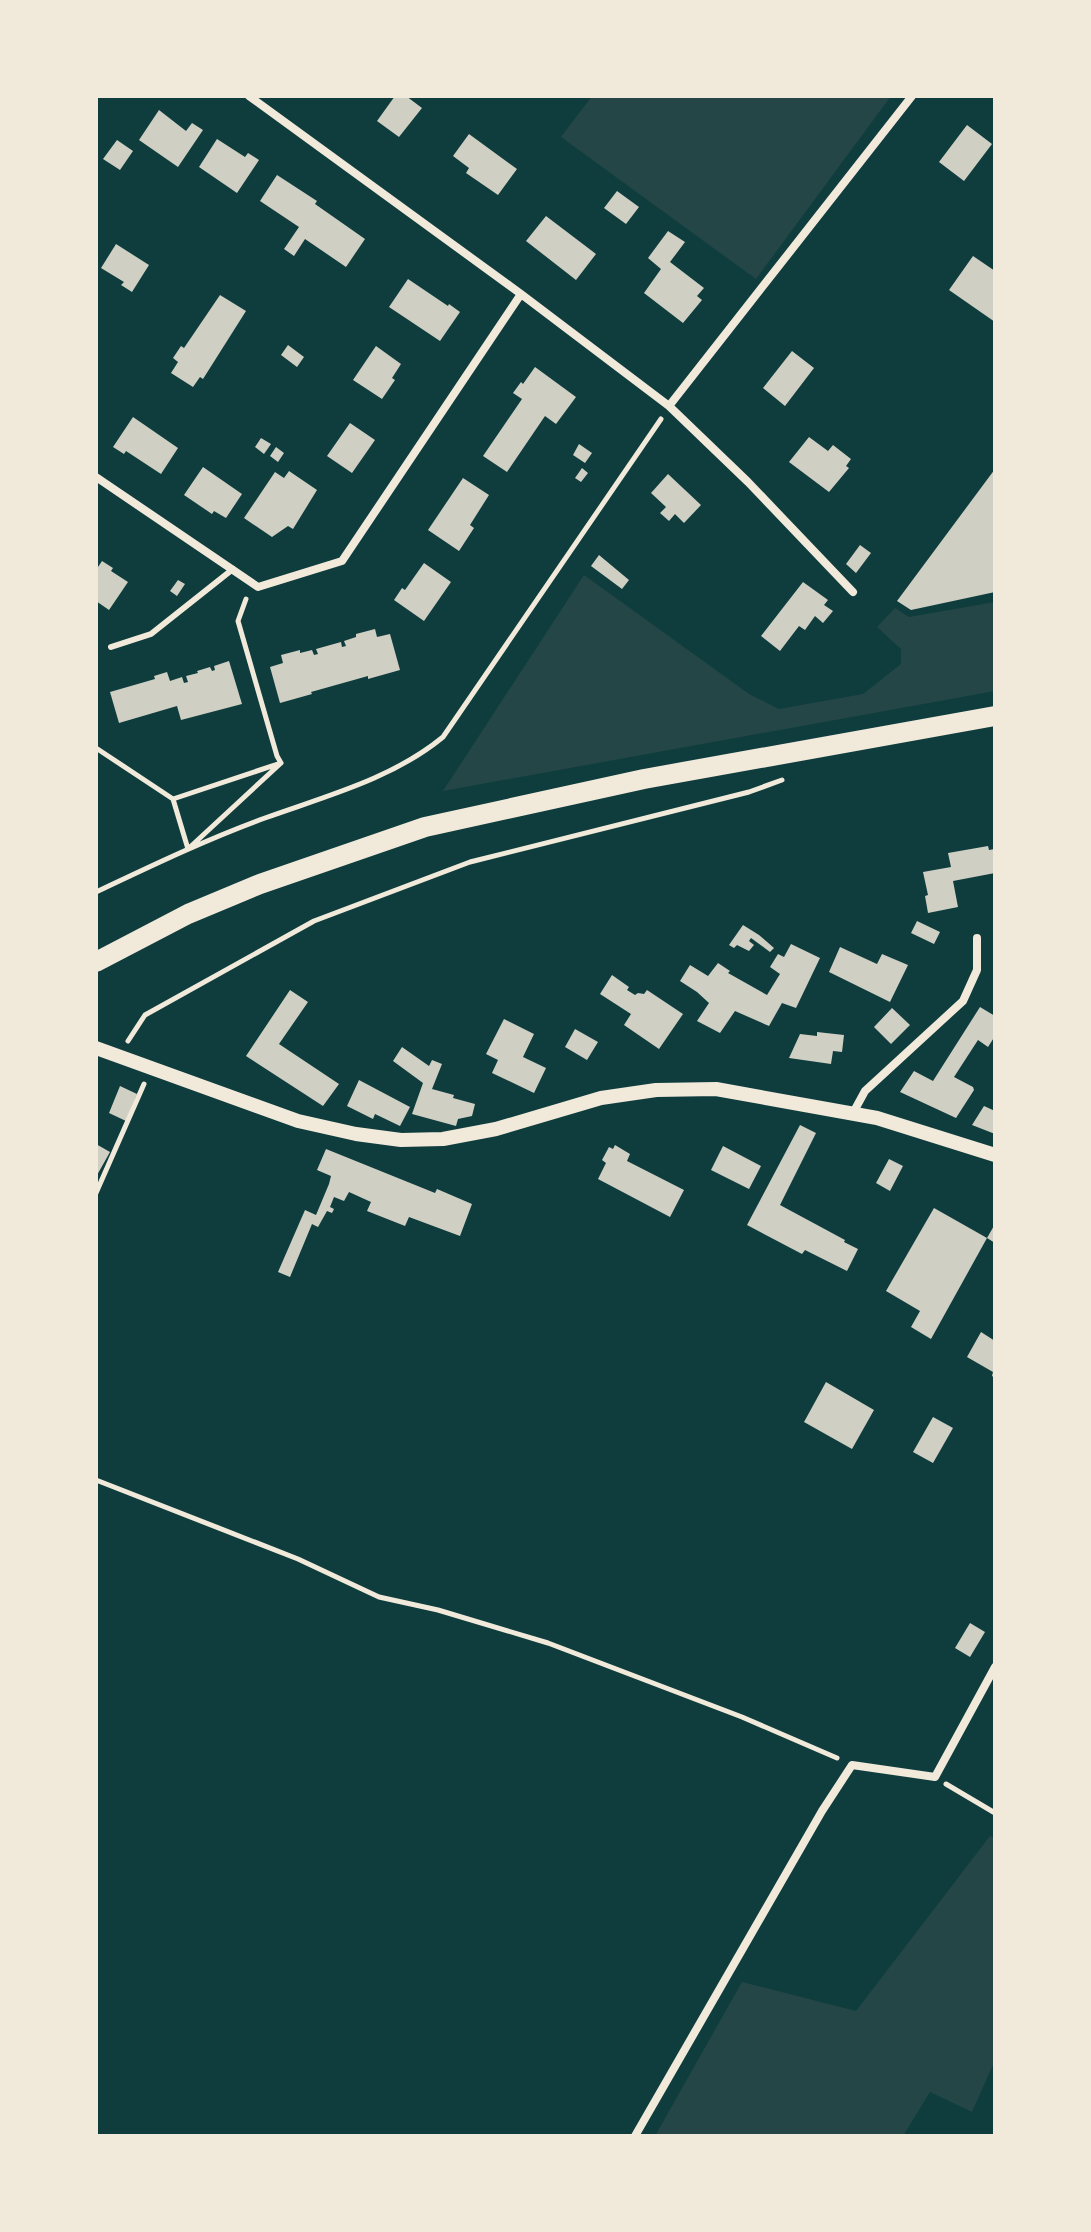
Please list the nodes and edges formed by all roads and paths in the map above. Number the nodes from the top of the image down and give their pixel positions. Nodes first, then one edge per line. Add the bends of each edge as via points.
1 (249, 96) edge
2 (912, 96) edge
3 (521, 294) junction
4 (669, 406) junction
5 (96, 477) edge
6 (233, 569) junction
7 (258, 587) junction
8 (853, 592) dead end
9 (111, 647) dead end
10 (995, 716) edge
11 (96, 748) edge
12 (281, 763) junction
13 (794, 775) dead end
14 (173, 799) junction
15 (188, 849) junction
16 (96, 892) edge
17 (977, 938) dead end
18 (96, 962) edge
19 (96, 1048) edge
20 (124, 1058) junction
21 (151, 1068) junction
22 (853, 1113) junction
23 (995, 1155) edge
24 (96, 1193) edge
25 (96, 1480) edge
26 (995, 1667) edge
27 (852, 1765) junction
28 (935, 1777) junction
29 (995, 1813) edge
30 (635, 2136) edge

1 - 3 street
2 - 4 street
3 - 4 street
3 - 7 street via 342,561
4 - 8 street
4 - 15 path via 443,737 376,777
5 - 6 street
6 - 7 street
6 - 9 lane via 151,634
7 - 12 path via 245,600 238,621
10 - 18 main road via 644,779 425,827 260,884
11 - 14 path
12 - 14 path
12 - 15 path
13 - 20 path via 749,792 470,862 314,921 145,1015 128,1040
14 - 15 path
15 - 16 path
17 - 22 street via 977,970 963,1001 865,1091
19 - 20 street
20 - 21 street
21 - 22 street via 298,1121 401,1140 496,1129 601,1098 656,1090 716,1089
21 - 24 path
22 - 23 street
25 - 27 path via 298,1559 379,1597 548,1643
26 - 28 street
27 - 28 street
27 - 30 street
28 - 29 path

